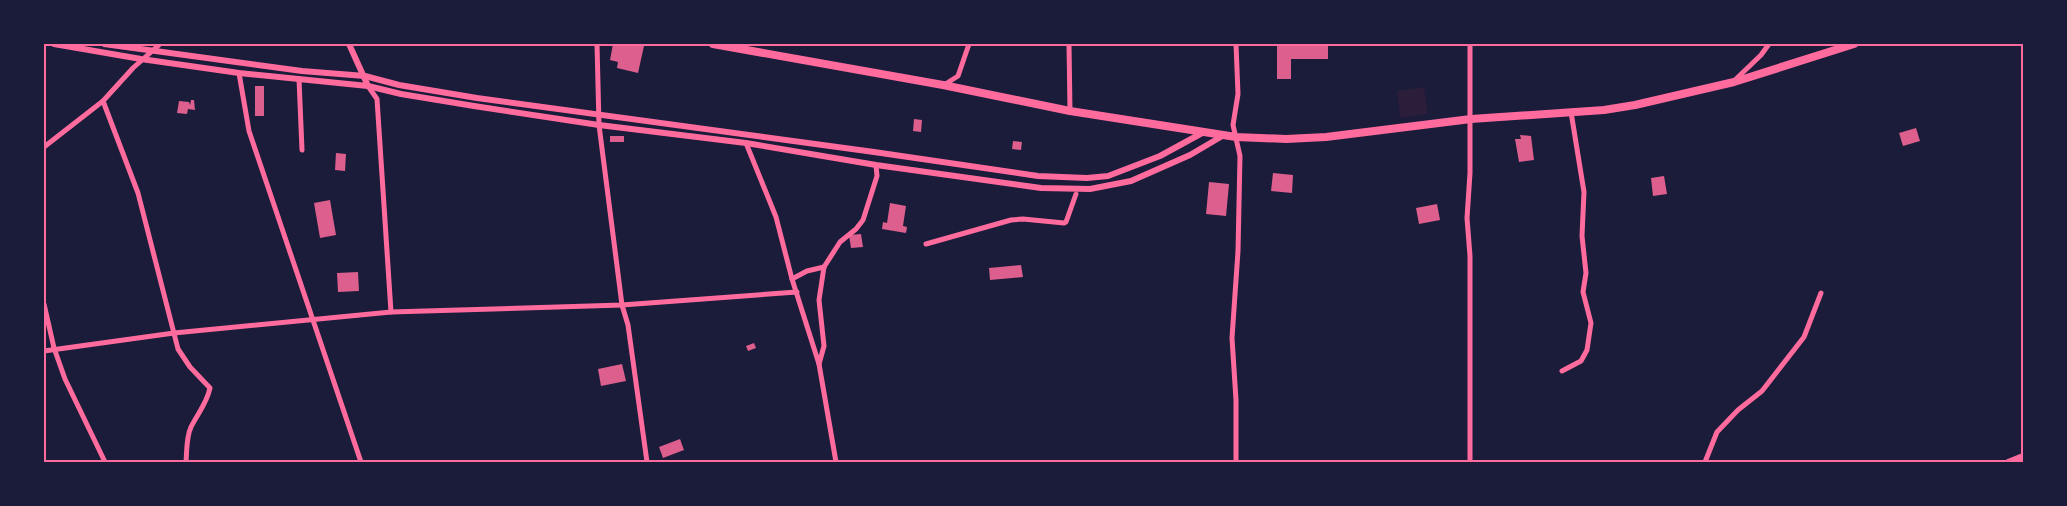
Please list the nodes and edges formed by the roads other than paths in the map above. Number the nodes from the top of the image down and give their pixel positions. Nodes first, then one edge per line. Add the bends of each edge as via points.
1 (54, 44) edge
2 (104, 44) edge
3 (160, 44) edge
4 (349, 44) edge
5 (597, 44) edge
6 (713, 44) edge
7 (969, 44) edge
8 (1069, 44) edge
9 (1236, 44) edge
10 (1470, 44) edge
11 (1769, 44) edge
12 (1854, 44) edge
13 (152, 51) junction
14 (141, 59) junction
15 (239, 73) junction
16 (365, 76) junction
17 (299, 79) junction
18 (1734, 82) junction
19 (944, 85) junction
20 (368, 86) junction
21 (103, 101) junction
22 (1070, 111) junction
23 (1571, 112) junction
24 (598, 114) junction
25 (1471, 119) junction
26 (599, 125) junction
27 (1204, 132) junction
28 (1224, 135) junction
29 (1236, 137) junction
30 (746, 143) junction
31 (44, 147) edge
32 (302, 150) dead end
33 (876, 166) junction
34 (1076, 194) dead end
35 (926, 244) dead end
36 (824, 267) junction
37 (792, 279) junction
38 (797, 292) junction
39 (1821, 293) dead end
40 (44, 304) edge
41 (622, 305) junction
42 (391, 312) junction
43 (312, 320) junction
44 (174, 333) junction
45 (54, 348) junction
46 (44, 351) edge
47 (819, 364) junction
48 (1562, 371) dead end
49 (2023, 456) edge
50 (105, 462) edge
51 (186, 462) edge
52 (361, 462) edge
53 (647, 462) edge
54 (836, 462) edge
55 (1236, 462) edge
56 (1470, 462) edge
57 (1705, 462) edge
58 (2008, 462) edge

1 - 14 street
2 - 13 street
3 - 13 street
4 - 16 street
5 - 24 street
6 - 19 highway
7 - 19 street via 958,76
8 - 22 street
9 - 29 street via 1238,94 1233,125
10 - 25 street
11 - 18 street
12 - 18 highway
13 - 14 street
13 - 16 street
14 - 15 street
14 - 21 street
15 - 17 street
15 - 43 street via 249,131
16 - 20 street
16 - 24 street via 477,98
17 - 20 street
17 - 32 street
18 - 23 highway via 1635,105
19 - 22 highway
20 - 26 street
20 - 42 street via 377,99
21 - 31 street
21 - 44 street via 138,193
22 - 27 highway
23 - 25 highway
23 - 48 street via 1584,192 1582,236 1586,274 1583,292 1591,323 1588,350 1581,362
24 - 26 street
24 - 27 street via 1024,174 1065,177 1108,176 1129,170
25 - 29 highway via 1326,137
25 - 56 street via 1466,218 1470,256
26 - 30 street
26 - 41 street
27 - 28 highway
28 - 29 highway
28 - 33 street via 1140,178 1090,189 1041,188
29 - 55 street via 1240,156 1232,338
30 - 33 street
30 - 37 street via 776,217
33 - 36 street via 863,220 840,242
34 - 35 street via 1064,223 1012,220
36 - 37 street
36 - 47 street via 819,300 824,346
37 - 38 street
38 - 41 street
38 - 47 street
39 - 57 street via 1804,336 1762,391 1717,432
40 - 45 street
41 - 42 street
41 - 53 street via 628,324
42 - 43 street
43 - 44 street
43 - 52 street
44 - 45 street
44 - 51 street via 178,349 210,388 208,400 188,438
45 - 46 street
45 - 50 street via 64,379
47 - 54 street
49 - 58 street

